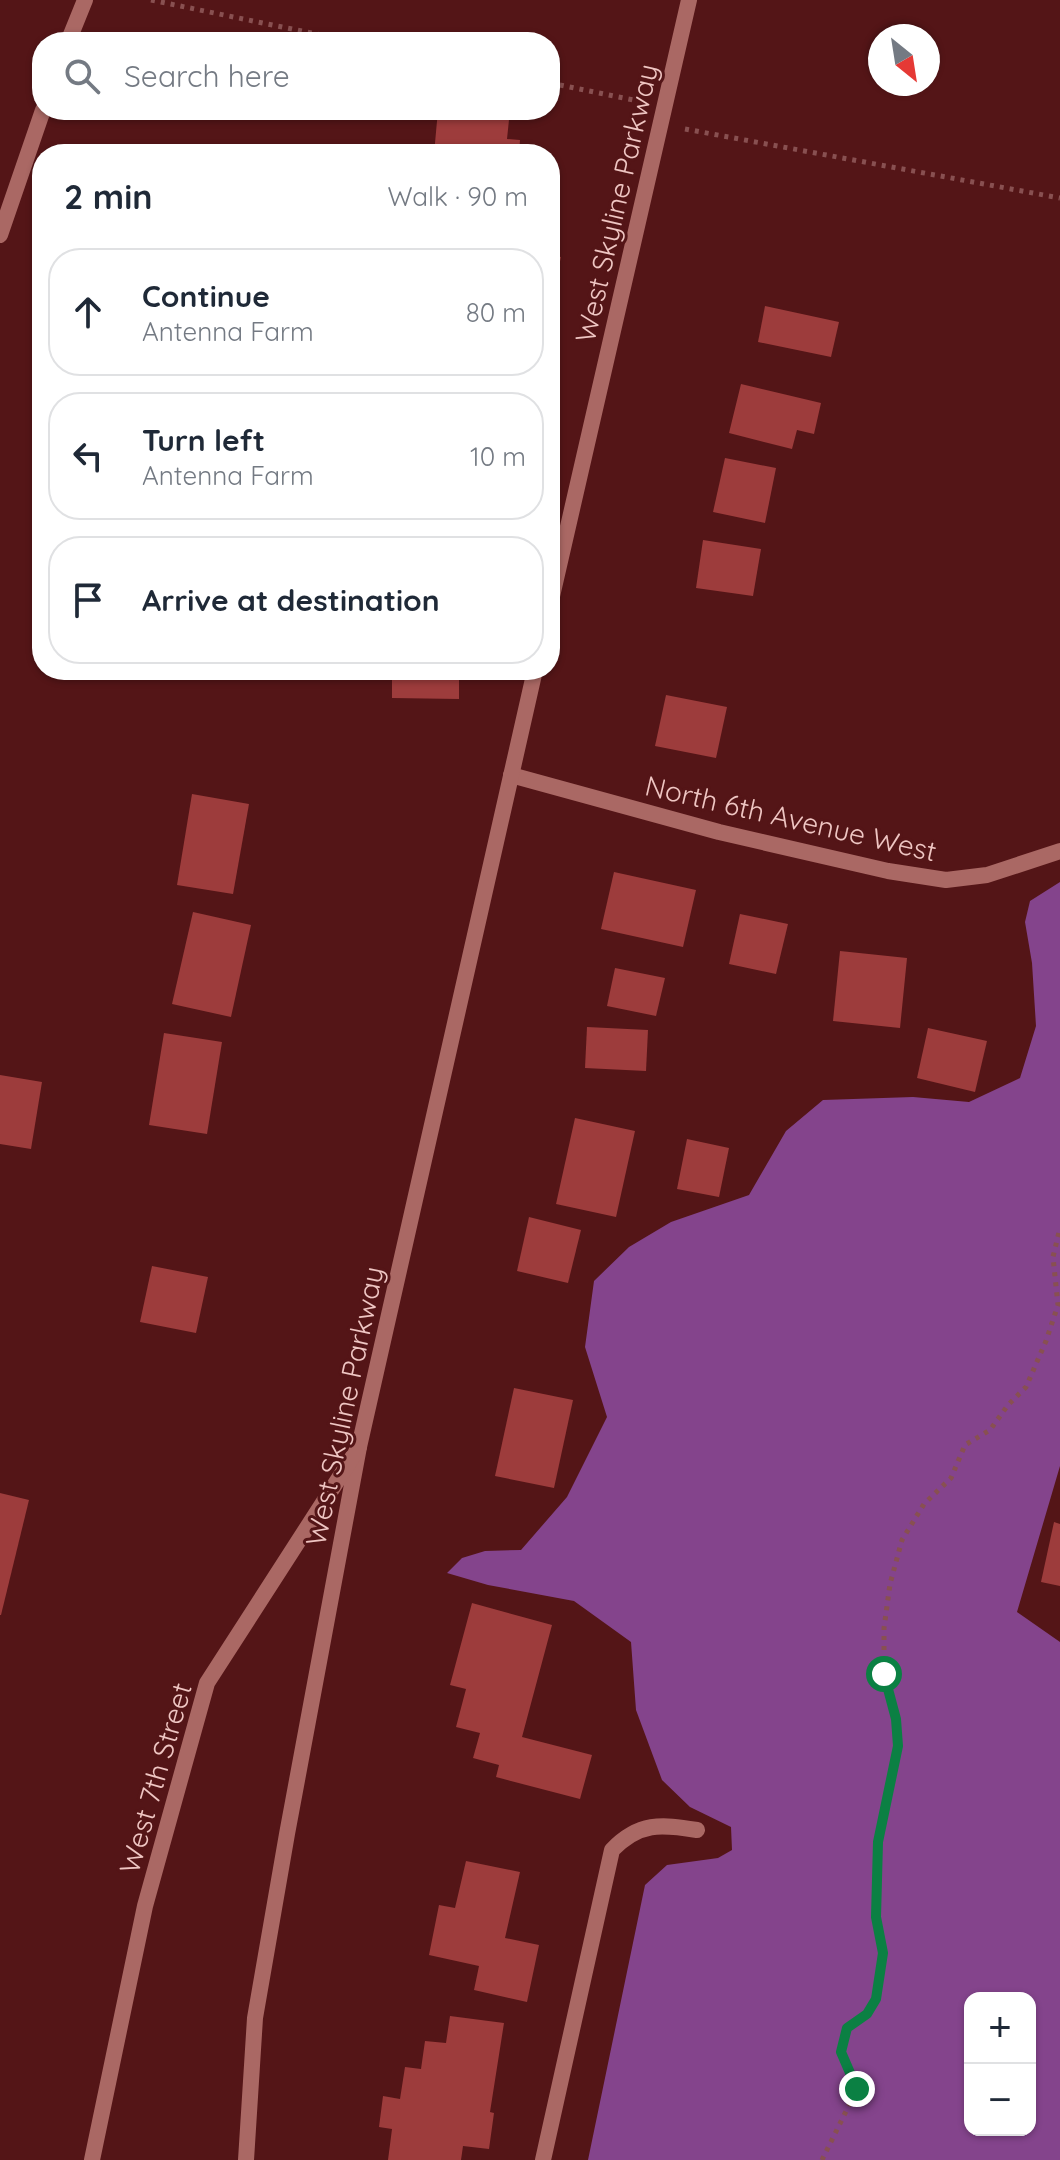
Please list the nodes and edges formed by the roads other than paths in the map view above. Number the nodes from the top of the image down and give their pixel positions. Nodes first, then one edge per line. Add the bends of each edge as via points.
1 (85, 0) edge
2 (689, 0) edge
3 (72, 32) edge
4 (40, 120) edge
5 (0, 235) edge
6 (560, 562) edge
7 (533, 680) edge
8 (511, 775) junction
9 (1060, 851) edge
10 (359, 1447) junction
11 (697, 1830) dead end
12 (92, 2160) edge
13 (246, 2160) edge
14 (543, 2160) edge

1 - 3 street
2 - 6 street, West Skyline Parkway
4 - 5 street
7 - 8 street, West Skyline Parkway
8 - 9 street, North 6th Avenue West via 719,832 946,880 987,875
8 - 10 street, West Skyline Parkway
10 - 12 street, West 7th Street via 207,1683 145,1906
10 - 13 street, West Skyline Parkway via 255,2018
11 - 14 street via 647,1827 624,1837 612,1850

